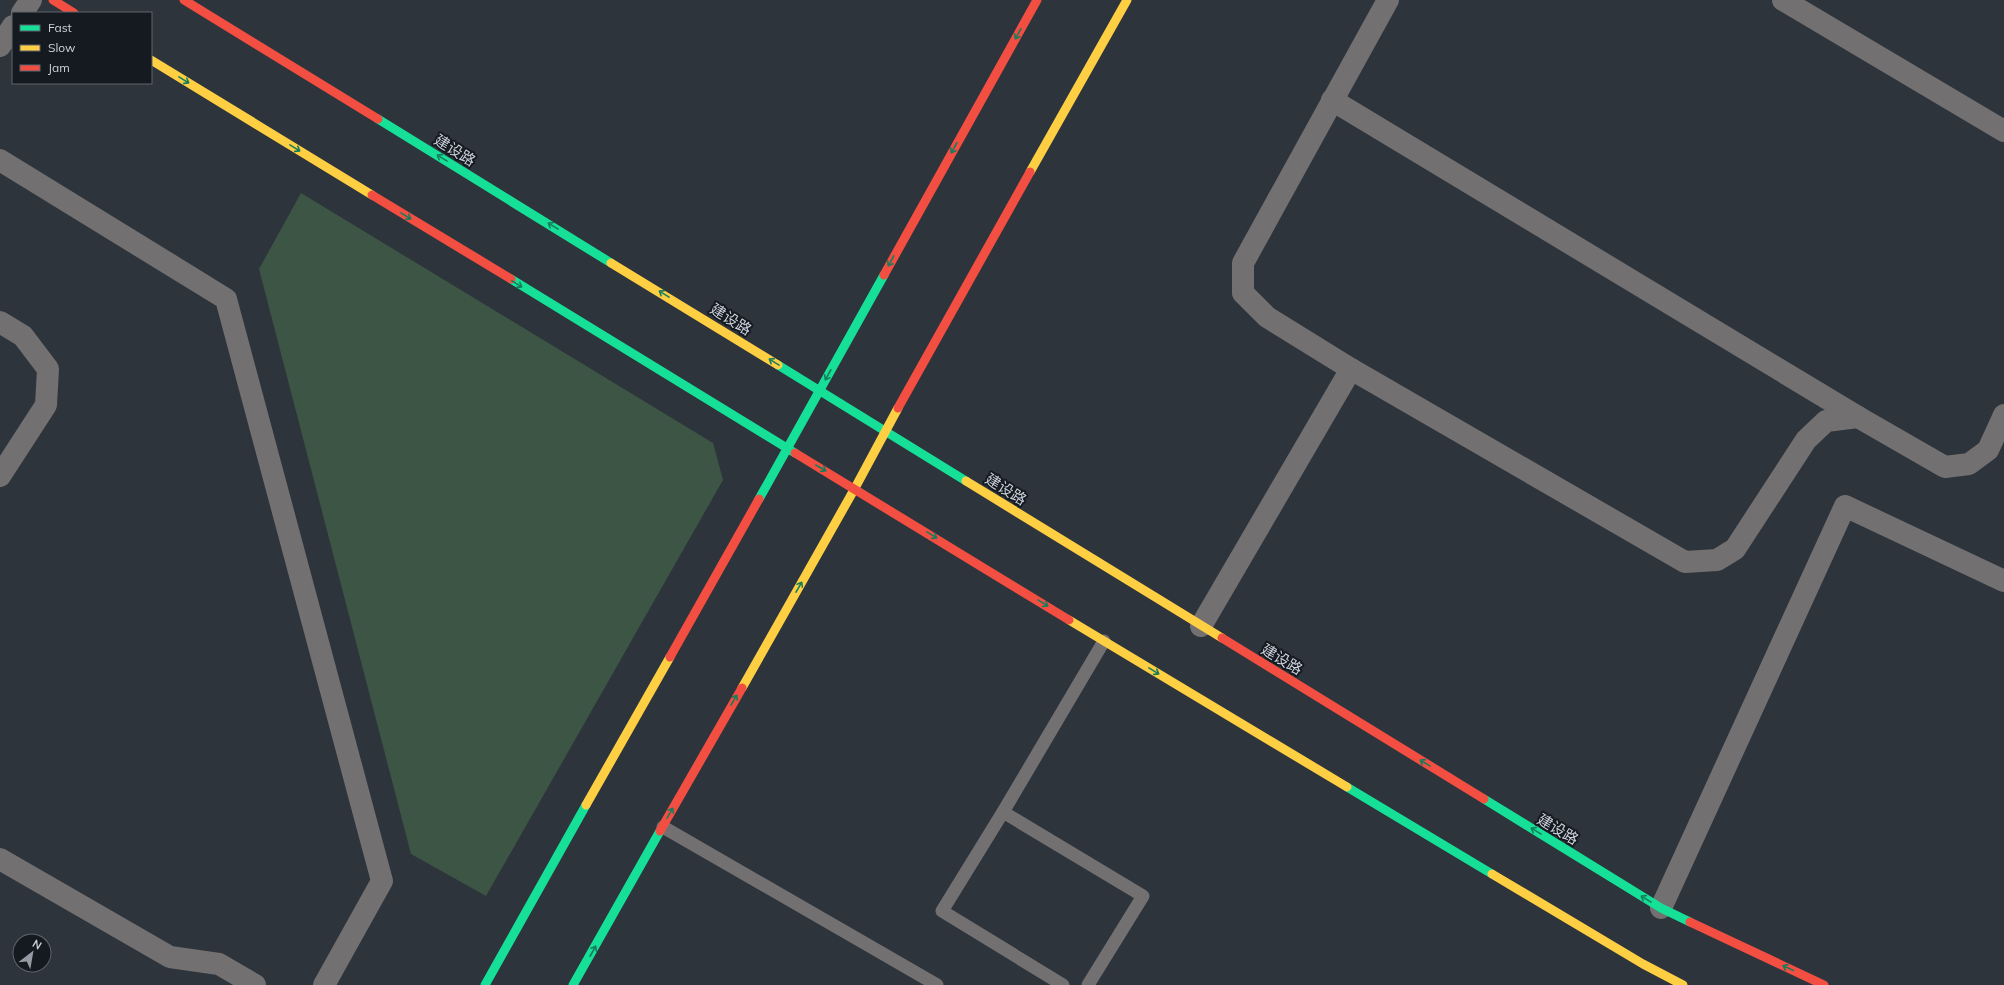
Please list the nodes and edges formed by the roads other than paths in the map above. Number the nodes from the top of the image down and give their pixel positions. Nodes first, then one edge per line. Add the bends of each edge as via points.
1 (31, 0) edge
2 (53, 0) edge
3 (184, 0) edge
4 (1037, 0) edge
5 (1127, 0) edge
6 (1388, 0) edge
7 (1783, 0) edge
8 (23, 12) edge
9 (72, 12) edge
10 (12, 28) edge
11 (0, 46) edge
12 (152, 61) edge
13 (1332, 100) junction
14 (2004, 131) edge
15 (0, 160) edge
16 (0, 322) edge
17 (1351, 369) junction
18 (820, 390) junction
19 (2004, 415) edge
20 (1858, 417) junction
21 (885, 430) junction
22 (787, 448) junction
23 (0, 476) edge
24 (855, 488) junction
25 (2004, 581) edge
26 (1201, 626) junction
27 (1104, 641) junction
28 (1004, 812) junction
29 (663, 827) junction
30 (0, 859) edge
31 (1661, 908) junction
32 (255, 985) edge
33 (324, 985) edge
34 (485, 985) edge
35 (574, 985) edge
36 (937, 985) edge
37 (1063, 985) edge
38 (1088, 985) edge
39 (1683, 985) edge
40 (1824, 985) edge

1 - 8 street
2 - 9 main road
18 -> 3 main road, 建设路
4 -> 18 main road
5 - 21 main road
6 - 13 street
7 - 14 street
10 - 11 street
12 -> 22 main road
13 - 17 street via 1243,263 1243,293 1267,317
13 - 20 street
15 - 33 street via 226,299 382,881
16 - 23 street via 23,336 48,369 46,405
17 - 20 street via 1685,562 1717,560 1735,549 1806,440 1826,422
17 - 26 street
18 - 21 main road, 建设路
18 - 22 main road
19 - 20 street via 1988,450 1969,464 1945,467
21 - 24 main road
21 - 26 main road, 建设路
22 -> 24 main road
22 - 34 main road
24 -> 27 main road
29 -> 24 main road
25 - 31 street via 1845,506
31 -> 26 main road, 建设路
27 - 28 lane
27 -> 39 main road via 1643,964
28 - 37 lane via 942,911
28 - 38 lane via 1143,896
35 -> 29 main road
29 - 36 lane
30 - 32 street via 170,957 219,964
40 -> 31 main road, 建设路

